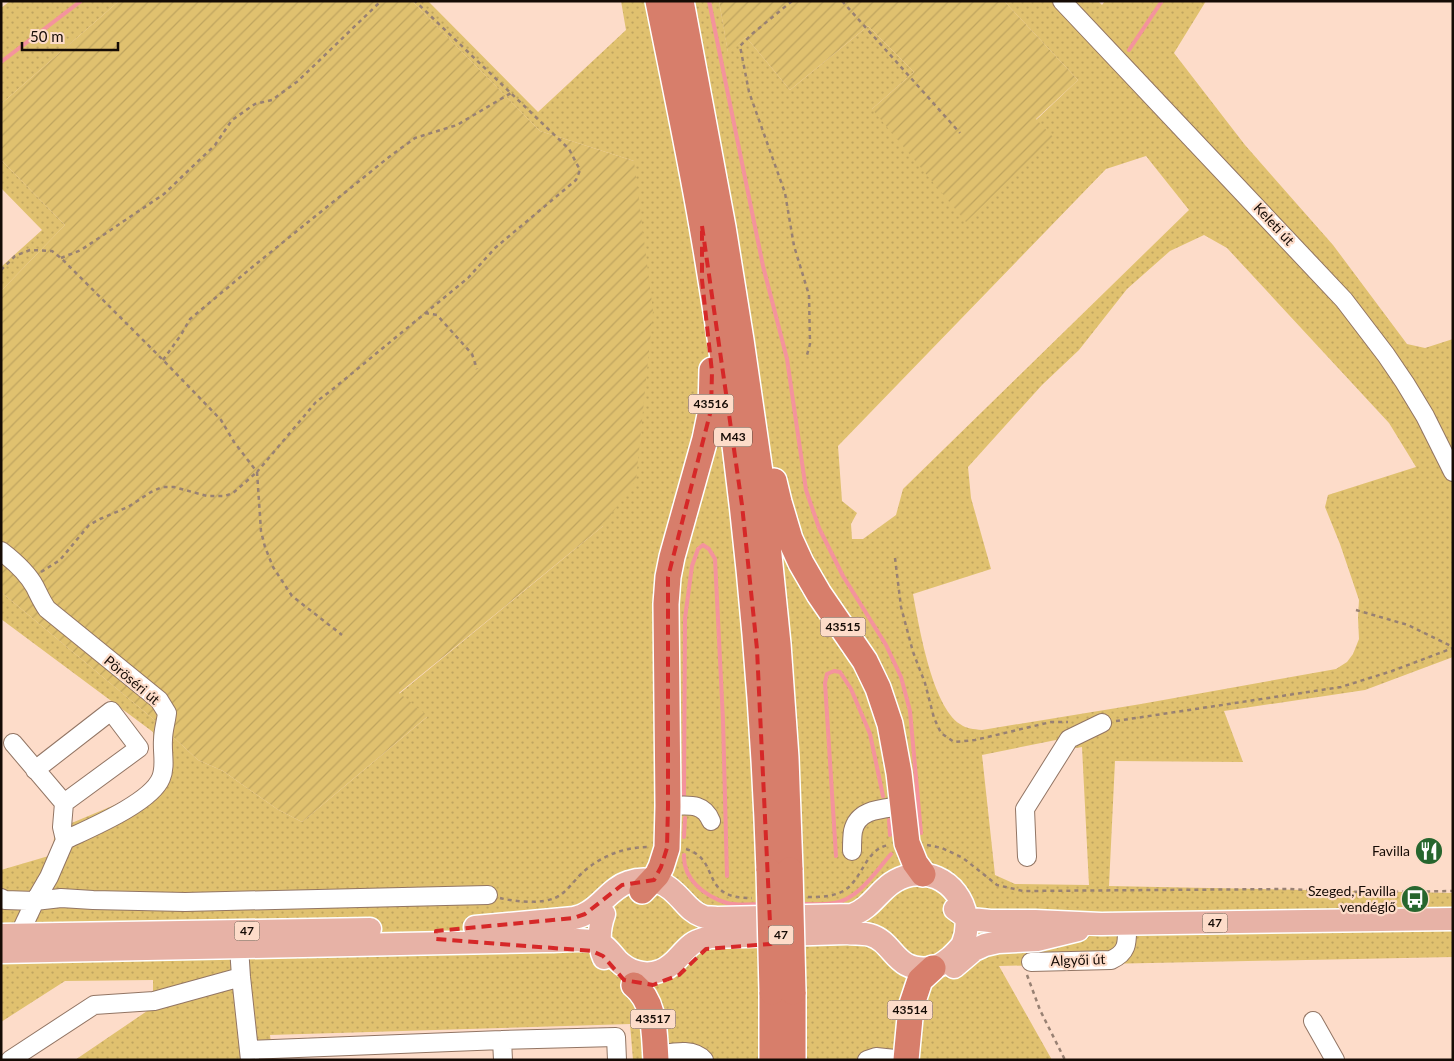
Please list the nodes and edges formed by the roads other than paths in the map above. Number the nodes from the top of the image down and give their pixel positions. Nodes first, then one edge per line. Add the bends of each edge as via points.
1 (658, 1) edge
2 (681, 1) edge
3 (1062, 1) edge
4 (702, 226) junction
5 (748, 384) junction
6 (1453, 472) edge
7 (1, 551) edge
8 (1102, 723) road end
9 (14, 743) dead end
10 (35, 770) junction
11 (64, 803) junction
12 (668, 806) junction
13 (902, 806) junction
14 (711, 821) dead end
15 (65, 840) junction
16 (852, 851) dead end
17 (1027, 857) dead end
18 (780, 871) junction
19 (923, 874) junction
20 (648, 886) junction
21 (488, 895) dead end
22 (1, 898) edge
23 (35, 901) junction
24 (965, 911) junction
25 (598, 912) junction
26 (1453, 919) edge
27 (1101, 924) junction
28 (1127, 924) junction
29 (10, 935) edge
30 (476, 935) junction
31 (974, 944) junction
32 (239, 947) junction
33 (601, 949) junction
34 (1, 952) edge
35 (1031, 962) road end
36 (927, 974) junction
37 (241, 977) junction
38 (634, 984) junction
39 (782, 992) junction
40 (1313, 1021) dead end
41 (502, 1040) junction
42 (250, 1055) edge
43 (656, 1057) edge
44 (10, 1060) edge
45 (503, 1060) edge
46 (617, 1060) edge
47 (704, 1060) edge
48 (772, 1060) edge
49 (793, 1060) edge
50 (867, 1060) edge
51 (906, 1060) edge
52 (1334, 1060) edge

1 - 4 highway, M43
2 - 5 highway, M43
3 - 6 street, Keleti út via 1344,300 1405,383
4 - 12 highway, 43516 via 702,280 712,372 711,403 706,439 668,577
4 - 18 highway, M43 via 744,524 766,784
5 - 13 highway, 43515 via 790,539 805,571 865,661 878,688 890,724
5 - 18 highway, M43 via 762,486 786,758
7 - 15 street, Pöröséri út via 21,568 53,614 159,700 168,713 161,780 146,796
8 - 17 street via 1069,739 1026,809
9 - 10 street
10 - 11 street
10 - 11 street via 111,711 139,748
11 - 15 street via 62,827
12 - 14 street via 702,808
12 - 20 highway, 43516 via 667,848 661,867
13 - 16 street via 874,810 858,818
13 - 19 highway, 43515 via 907,843
15 - 23 street via 50,877
18 - 39 highway, M43, bridge
19 - 20 main road, 47 via 900,878 885,887 859,912 836,916 702,916 670,890
19 - 24 main road via 953,888
20 - 24 main road, 47 via 683,919 703,926 858,923 875,916 892,896 912,886 935,889 955,909
20 - 25 main road, 47 via 638,880 622,885 610,892
21 - 23 street via 185,902 61,898
22 - 23 street
23 - 29 street
24 - 27 main road, 47 via 1034,914
24 - 31 main road via 965,932
25 - 30 main road, 47
25 - 33 main road via 602,922
26 - 28 main road, 47
27 - 28 main road, 47
27 - 31 main road, 47 via 1037,940
28 - 35 street, Algyői út via 1125,949 1111,960
29 - 30 main road, 47
30 - 32 main road, 47
30 - 33 main road, 47 via 592,941
31 - 36 main road, 47 via 974,950 947,973 932,979
32 - 34 main road, 47
32 - 37 street
33 - 36 main road, 47 via 635,972 651,973 667,968 694,943 710,937 869,934 881,940 900,961
33 - 38 main road via 607,964 616,974
36 - 38 main road, 47 via 904,976 871,948 855,942 737,944 706,949 678,975 653,986
36 - 51 highway, 43514 via 911,1007
37 - 42 street
37 - 44 street via 154,1001 94,1005
38 - 43 highway, 43517 via 645,996 651,1010
39 - 48 highway, M43
39 - 49 highway, M43
40 - 52 street
41 - 42 street
41 - 45 street
41 - 46 street via 616,1037
43 - 47 street via 687,1052
50 - 51 street via 876,1056

